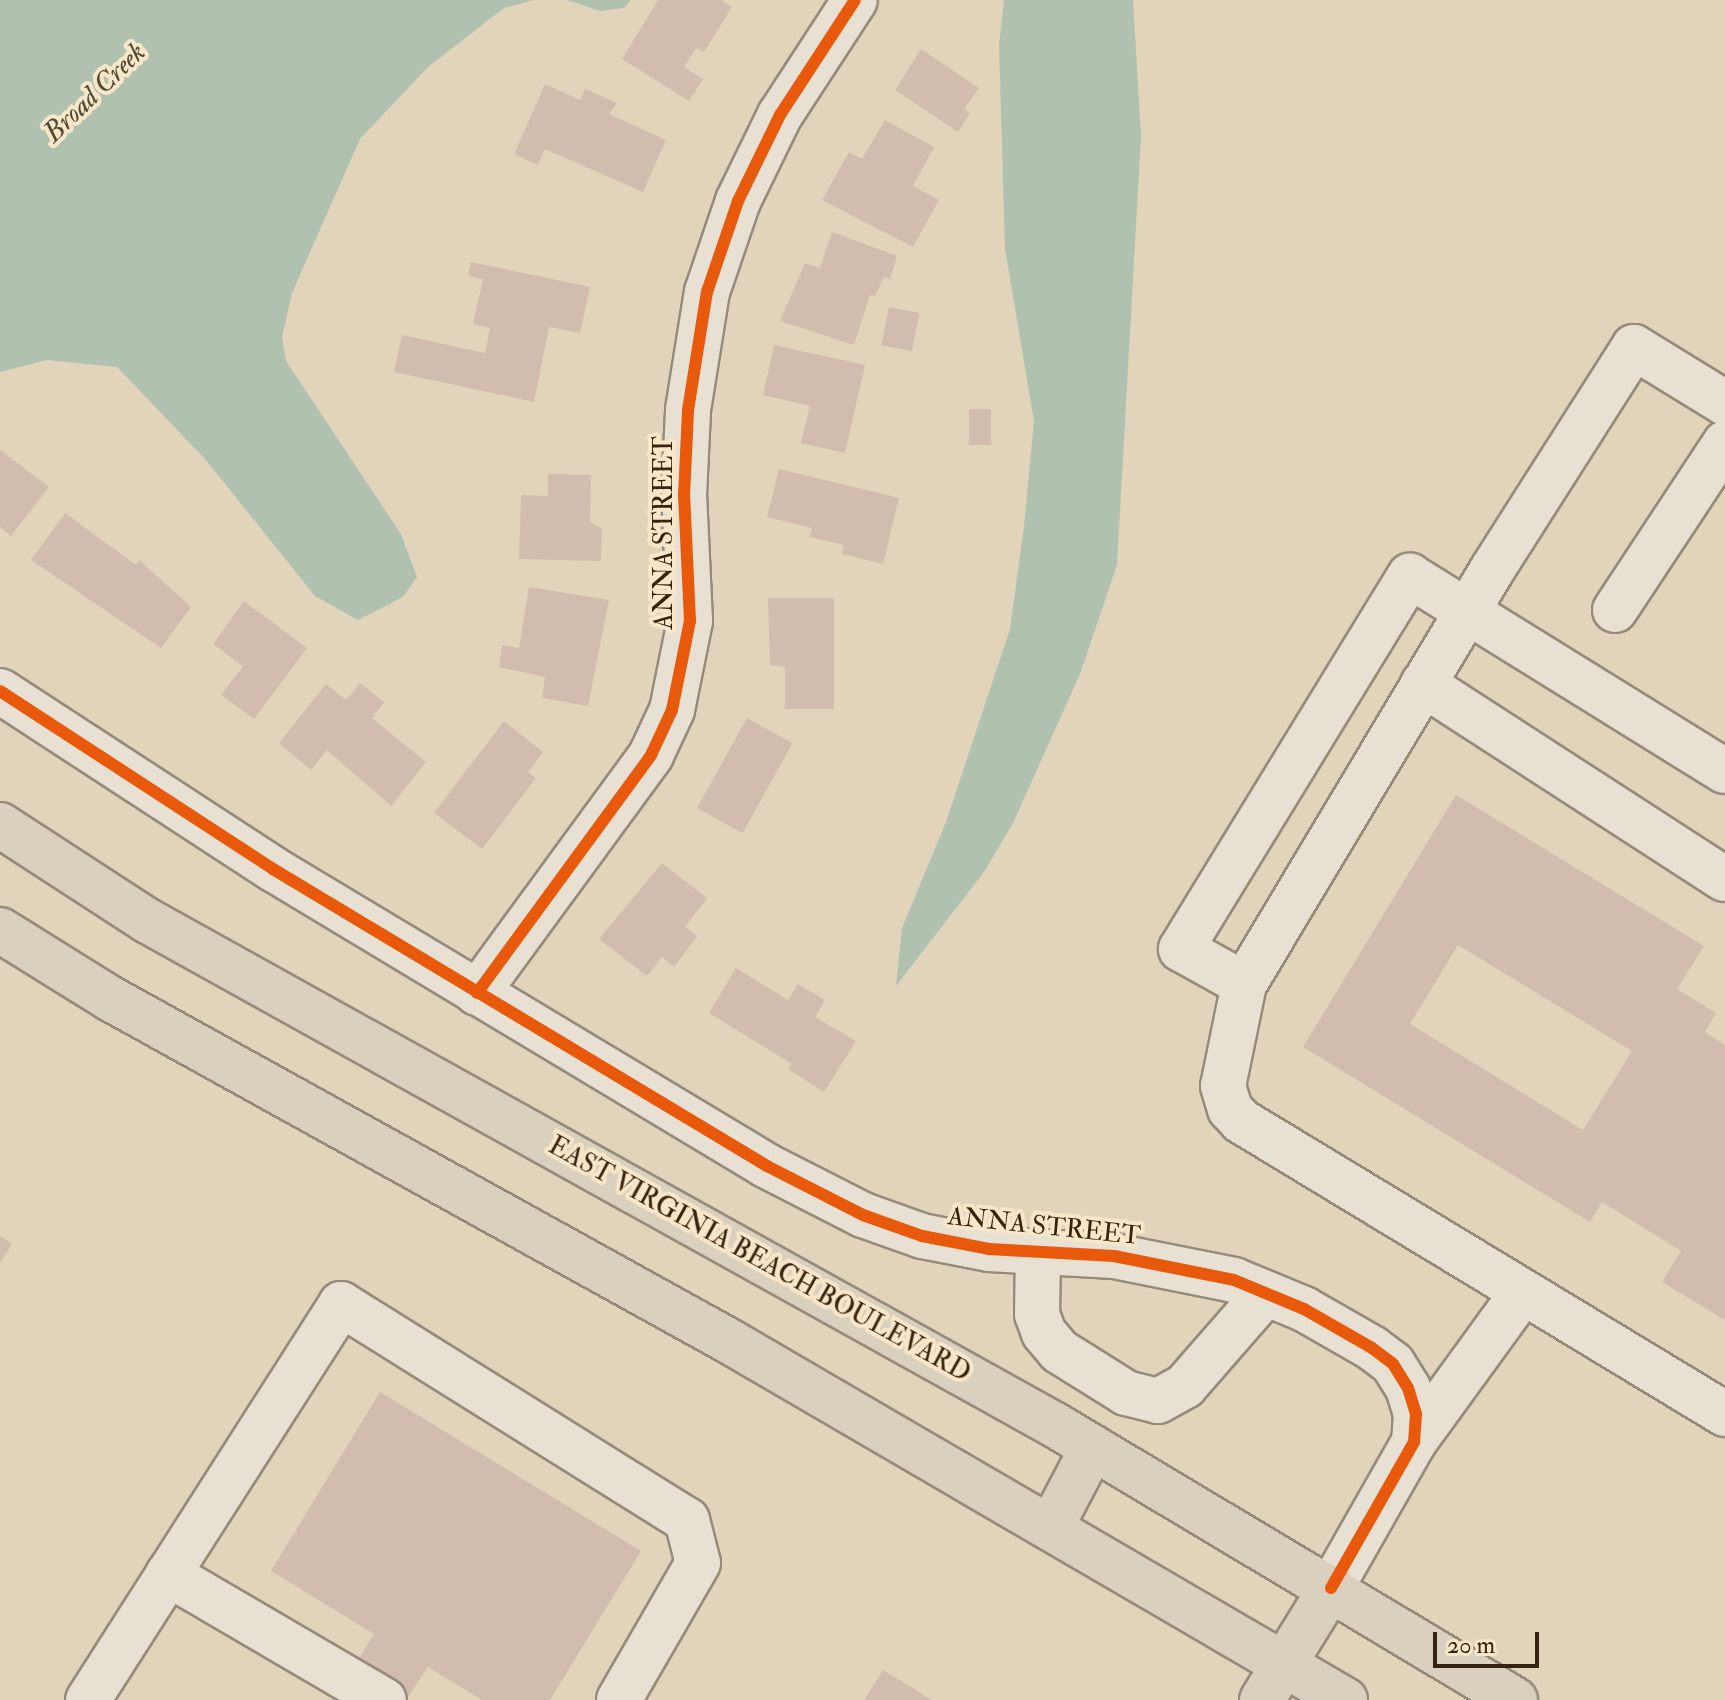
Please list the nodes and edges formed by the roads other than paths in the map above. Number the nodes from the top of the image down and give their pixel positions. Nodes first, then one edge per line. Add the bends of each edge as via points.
1 (855, 0) edge
2 (1725, 403) edge
3 (1725, 443) edge
4 (1615, 610) dead end
5 (1467, 611) junction
6 (1423, 684) junction
7 (0, 691) edge
8 (1725, 771) edge
9 (0, 825) edge
10 (1725, 879) edge
11 (0, 930) edge
12 (1244, 984) junction
13 (477, 993) junction
14 (1038, 1253) junction
15 (1523, 1292) junction
16 (1266, 1293) junction
17 (1725, 1414) edge
18 (1414, 1442) junction
19 (1093, 1447) junction
20 (1051, 1527) junction
21 (168, 1574) junction
22 (1331, 1588) junction
23 (1285, 1663) junction
24 (88, 1700) edge
25 (384, 1700) edge
26 (619, 1700) edge
27 (1262, 1700) edge
28 (1345, 1700) edge
29 (1515, 1700) edge

1 - 13 street, ANNA STREET via 780,115 738,201 707,292 687,424 684,496 690,621 672,710 651,755
2 - 5 street via 1634,347
3 - 4 street
5 - 6 street
5 - 8 street
5 - 12 street via 1410,576 1181,949
6 - 10 street
6 - 12 street
7 - 13 street, ANNA STREET via 207,828
9 - 19 main road, EAST VIRGINIA BEACH BOULEVARD via 216,960
11 - 20 main road via 111,999 729,1341
12 - 15 street via 1223,1086 1241,1121
13 - 14 street, ANNA STREET via 767,1166 863,1215 922,1236
14 - 16 street, ANNA STREET via 1166,1262
14 - 16 street via 1037,1314 1044,1333 1059,1351 1126,1393 1158,1401 1185,1386
15 - 17 street
15 - 18 street
16 - 18 street, ANNA STREET via 1304,1309 1393,1364 1416,1414
18 - 22 street
19 - 20 main road
19 - 22 main road, EAST VIRGINIA BEACH BOULEVARD
20 - 23 main road
21 - 24 street
21 - 25 street
21 - 26 street via 341,1304 687,1520 698,1563
22 - 23 main road
22 - 29 main road, EAST VIRGINIA BEACH BOULEVARD
23 - 27 main road
23 - 28 main road

